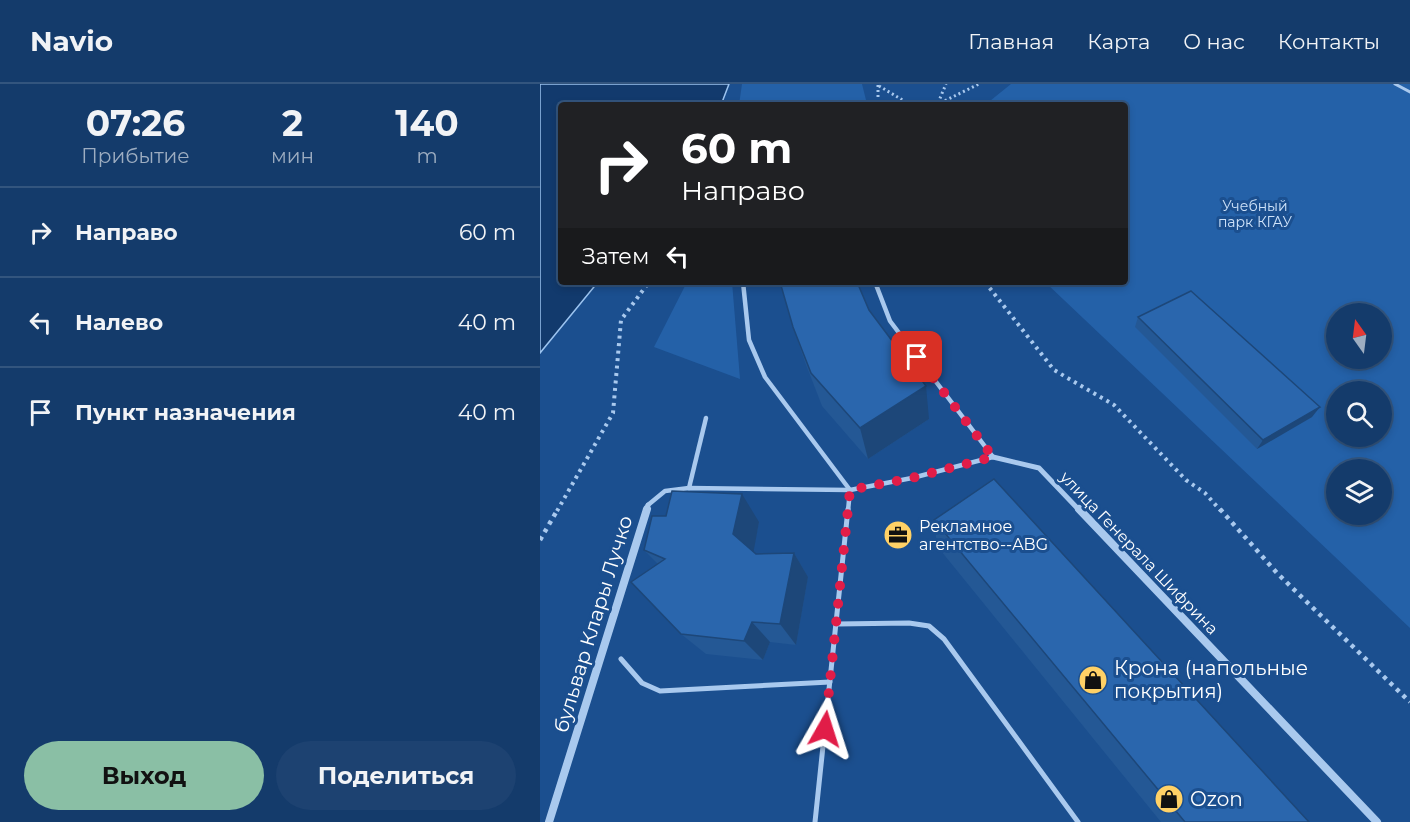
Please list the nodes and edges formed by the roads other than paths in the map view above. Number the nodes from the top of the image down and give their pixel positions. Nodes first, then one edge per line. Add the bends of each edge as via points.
1 (1395, 84) edge
2 (1410, 92) edge
3 (742, 285) edge
4 (876, 285) edge
5 (706, 418) dead end
6 (993, 457) junction
7 (689, 488) junction
8 (850, 490) junction
9 (648, 505) joint
10 (837, 624) junction
11 (621, 659) dead end
12 (830, 682) junction
13 (549, 822) edge
14 (815, 822) edge
15 (1078, 822) edge
16 (1377, 822) edge

1 - 2 lane
3 - 8 lane via 749,340 765,376
4 - 6 lane via 890,321
5 - 7 lane
6 - 8 lane
6 - 16 street, улица Генерала Шифрина via 1039,468
7 - 8 lane
7 - 9 lane via 665,491
8 - 10 lane
9 - 13 street, бульвар Клары Лучко
10 - 12 lane
10 - 15 lane via 929,626 944,639
11 - 12 lane via 642,683 660,690
12 - 14 lane

